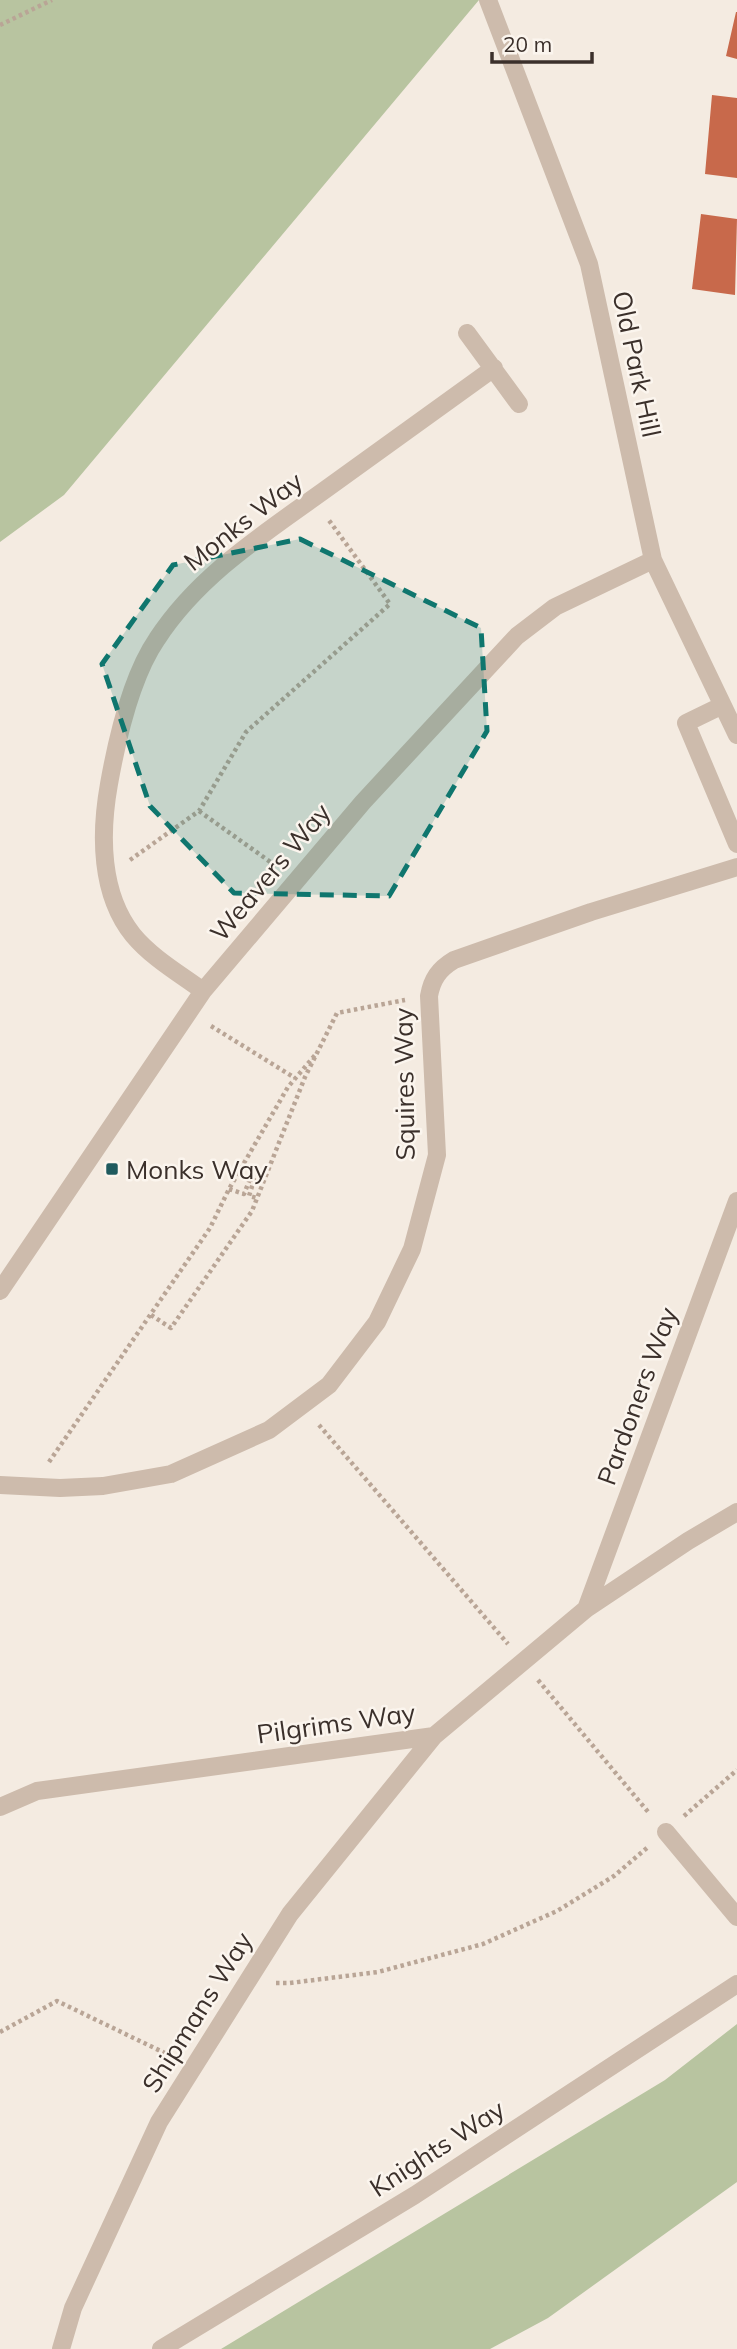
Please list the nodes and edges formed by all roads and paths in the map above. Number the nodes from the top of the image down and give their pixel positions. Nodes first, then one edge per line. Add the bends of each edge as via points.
1 (52, 0) edge
2 (488, 0) edge
3 (0, 25) edge
4 (467, 333) dead end
5 (494, 368) junction
6 (519, 404) dead end
7 (313, 499) junction
8 (653, 560) junction
9 (721, 706) junction
10 (737, 736) edge
11 (200, 811) junction
12 (737, 844) edge
13 (737, 867) edge
14 (106, 877) junction
15 (297, 881) junction
16 (204, 991) junction
17 (429, 996) junction
18 (190, 1012) junction
19 (316, 1054) junction
20 (295, 1078) junction
21 (229, 1189) junction
22 (257, 1198) junction
23 (737, 1201) edge
24 (0, 1291) edge
25 (151, 1315) junction
26 (302, 1406) junction
27 (0, 1485) edge
28 (31, 1488) junction
29 (737, 1512) edge
30 (586, 1609) junction
31 (523, 1661) junction
32 (434, 1736) junction
33 (737, 1770) edge
34 (0, 1807) edge
35 (666, 1832) junction
36 (737, 1917) edge
37 (247, 1982) junction
38 (737, 1984) edge
39 (0, 2032) edge
40 (194, 2067) junction
41 (61, 2349) edge
42 (161, 2349) edge

1 - 3 path
2 - 8 street, Old Park Hill via 589,264
4 - 5 street
5 - 6 street
5 - 7 street, Monks Way
7 - 11 path via 390,604 246,733
7 - 14 street, Monks Way via 239,552 192,594 156,640 116,740 104,811
8 - 9 street, Old Park Hill
8 - 15 street, Weavers Way via 555,607 517,636 363,802
9 - 10 street, Old Park Hill
9 - 12 street via 686,723
11 - 14 path
11 - 15 path
13 - 17 street, Squires Way via 454,960 438,972
14 - 16 street, Monks Way via 114,904 133,936
15 - 16 street, Weavers Way
16 - 18 street, Weavers Way
17 - 19 path via 337,1013
17 - 26 street, Squires Way via 437,1155 412,1249 377,1322 329,1385
18 - 20 path
18 - 24 street, Weavers Way
19 - 20 path
19 - 22 path
20 - 21 path
21 - 22 path via 244,1194 250,1179 254,1180 249,1196
21 - 25 path via 210,1228
22 - 25 path via 171,1328
23 - 30 street, Pardoners Way
25 - 28 path
26 - 28 street, Squires Way via 269,1430 171,1474 103,1486
26 - 31 path
27 - 28 street, Squires Way
29 - 30 street, Pilgrims Way
30 - 31 street, Pilgrims Way
31 - 32 street, Pilgrims Way
31 - 35 path
32 - 34 street, Pilgrims Way via 37,1791
32 - 37 street, Shipmans Way via 290,1914
33 - 35 path
35 - 36 street
35 - 37 path via 603,1883 557,1911 483,1944 378,1972 290,1983
37 - 40 street, Shipmans Way
38 - 42 street, Knights Way via 415,2195
39 - 40 path via 57,2001
40 - 41 street, Shipmans Way via 159,2122 73,2308

